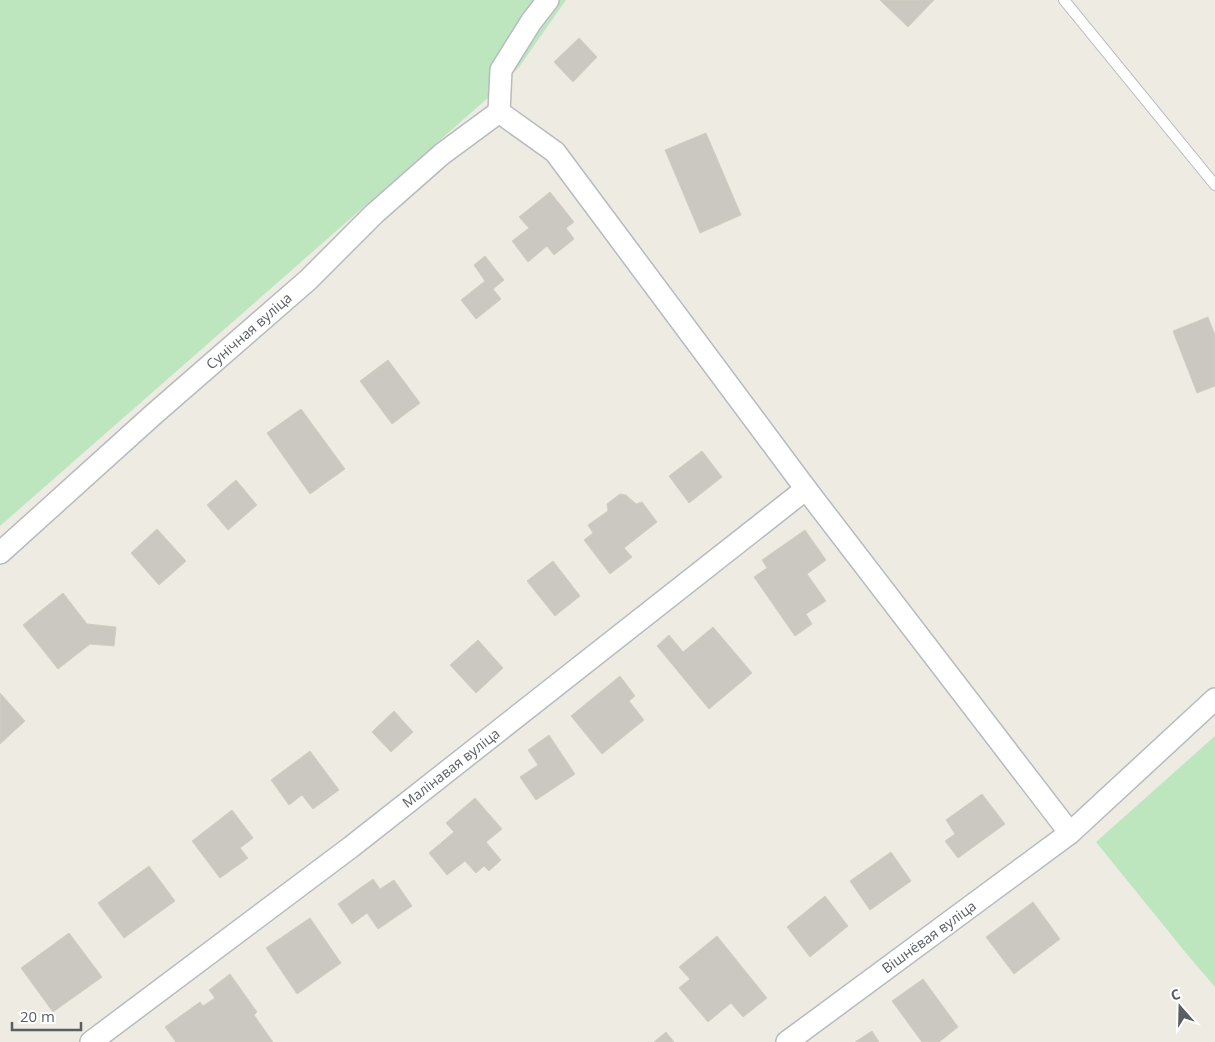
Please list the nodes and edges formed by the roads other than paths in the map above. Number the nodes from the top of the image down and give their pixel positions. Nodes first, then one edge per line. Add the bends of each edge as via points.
1 (548, 0) edge
2 (1064, 0) edge
3 (499, 112) junction
4 (1215, 184) edge
5 (806, 489) junction
6 (0, 553) edge
7 (1215, 699) edge
8 (1070, 833) junction
9 (91, 1042) edge
10 (787, 1042) edge

1 - 3 street via 501,70
2 - 4 lane
3 - 5 street via 555,152
3 - 6 street, Сунічная вуліца via 442,154 374,214 308,280 146,420
5 - 8 street
5 - 9 street, Малінавая вуліца via 351,847
7 - 8 street, Вішнёвая вуліца
8 - 10 street, Вішнёвая вуліца

